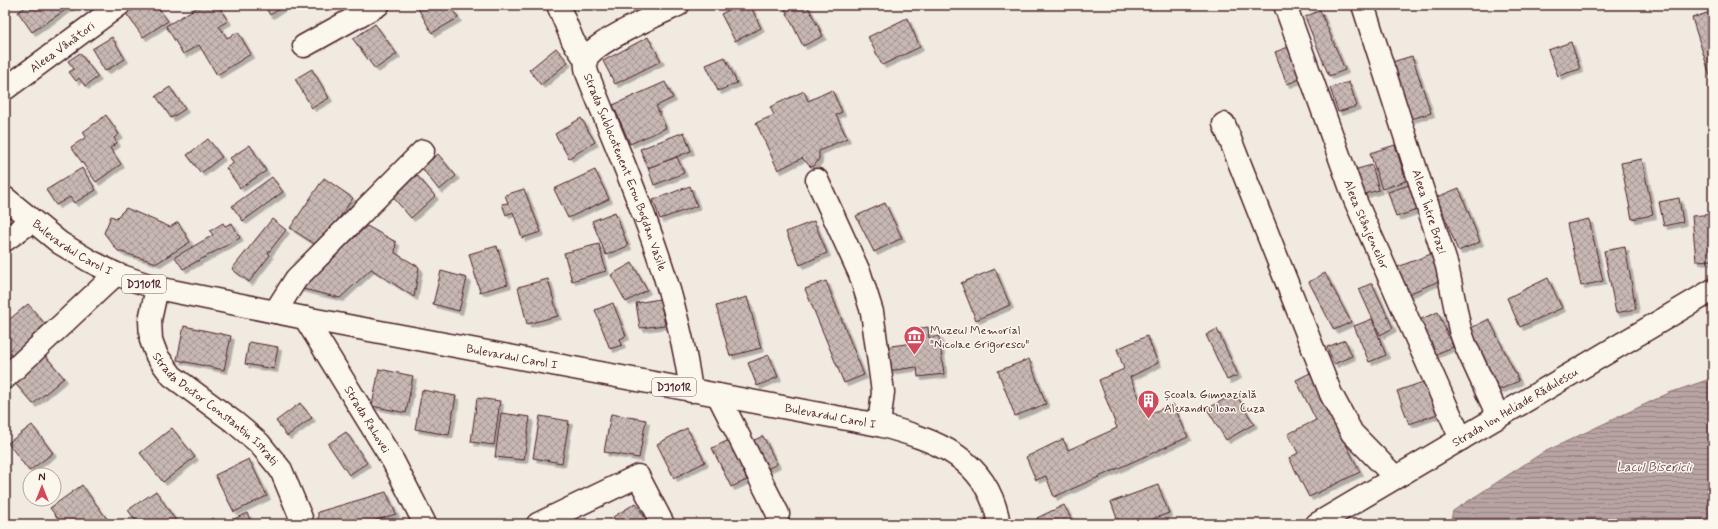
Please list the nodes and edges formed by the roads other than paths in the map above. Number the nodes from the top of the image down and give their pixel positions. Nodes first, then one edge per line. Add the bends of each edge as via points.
1 (119, 5) edge
2 (378, 5) edge
3 (558, 5) edge
4 (678, 5) edge
5 (1285, 5) edge
6 (1363, 5) edge
7 (640, 13) edge
8 (304, 46) dead end
9 (586, 60) junction
10 (5, 89) edge
11 (1224, 124) dead end
12 (423, 151) dead end
13 (817, 180) dead end
14 (5, 198) edge
15 (32, 221) junction
16 (5, 240) edge
17 (116, 274) junction
18 (157, 288) junction
19 (1713, 290) edge
20 (275, 312) junction
21 (305, 318) junction
22 (5, 378) edge
23 (691, 391) junction
24 (718, 395) junction
25 (1498, 416) junction
26 (879, 425) junction
27 (1460, 439) junction
28 (1395, 477) junction
29 (778, 514) dead end
30 (302, 524) edge
31 (425, 524) edge
32 (538, 524) edge
33 (664, 524) edge
34 (999, 524) edge
35 (1317, 524) edge

1 - 10 street, Aleea Vânători
2 - 8 street
3 - 9 street via 573,41
4 - 7 street, Strada Sublocotenent Erou Bogdan Vasile
5 - 27 street, Aleea Stânjeneilor via 1355,200
6 - 25 street, Aleea Între Brazi via 1447,266 1460,330
7 - 9 street, Strada Sublocotenent Erou Bogdan Vasile via 592,51
9 - 23 street, Strada Sublocotenent Erou Bogdan Vasile via 587,73 663,270 683,345
11 - 28 street via 1332,394 1352,433
12 - 20 street via 296,279
13 - 26 street via 860,274 872,312 883,392
14 - 15 street, Bulevardul Carol I / DJ101R
15 - 16 street
15 - 17 street, Bulevardul Carol I / DJ101R via 90,262
17 - 18 street, Bulevardul Carol I / DJ101R
17 - 22 street
18 - 20 street, Bulevardul Carol I / DJ101R
18 - 30 street, Strada Doctor Constantin Istrati via 150,320 151,340 157,356 172,376 259,443 281,470
19 - 25 street, Strada Ion Heliade Rădulescu
20 - 21 street, Bulevardul Carol I / DJ101R
21 - 23 street, Bulevardul Carol I / DJ101R
21 - 31 street, Strada Rahovei via 393,461
23 - 24 street, Bulevardul Carol I / DJ101R
24 - 26 street, Bulevardul Carol I / DJ101R
24 - 29 street
25 - 27 street, Strada Ion Heliade Rădulescu
26 - 34 street, Bulevardul Carol I / DJ101R via 940,444 967,464 987,490 995,506
27 - 28 street, Strada Ion Heliade Rădulescu
28 - 35 street, Strada Ion Heliade Rădulescu
32 - 33 street via 638,476

